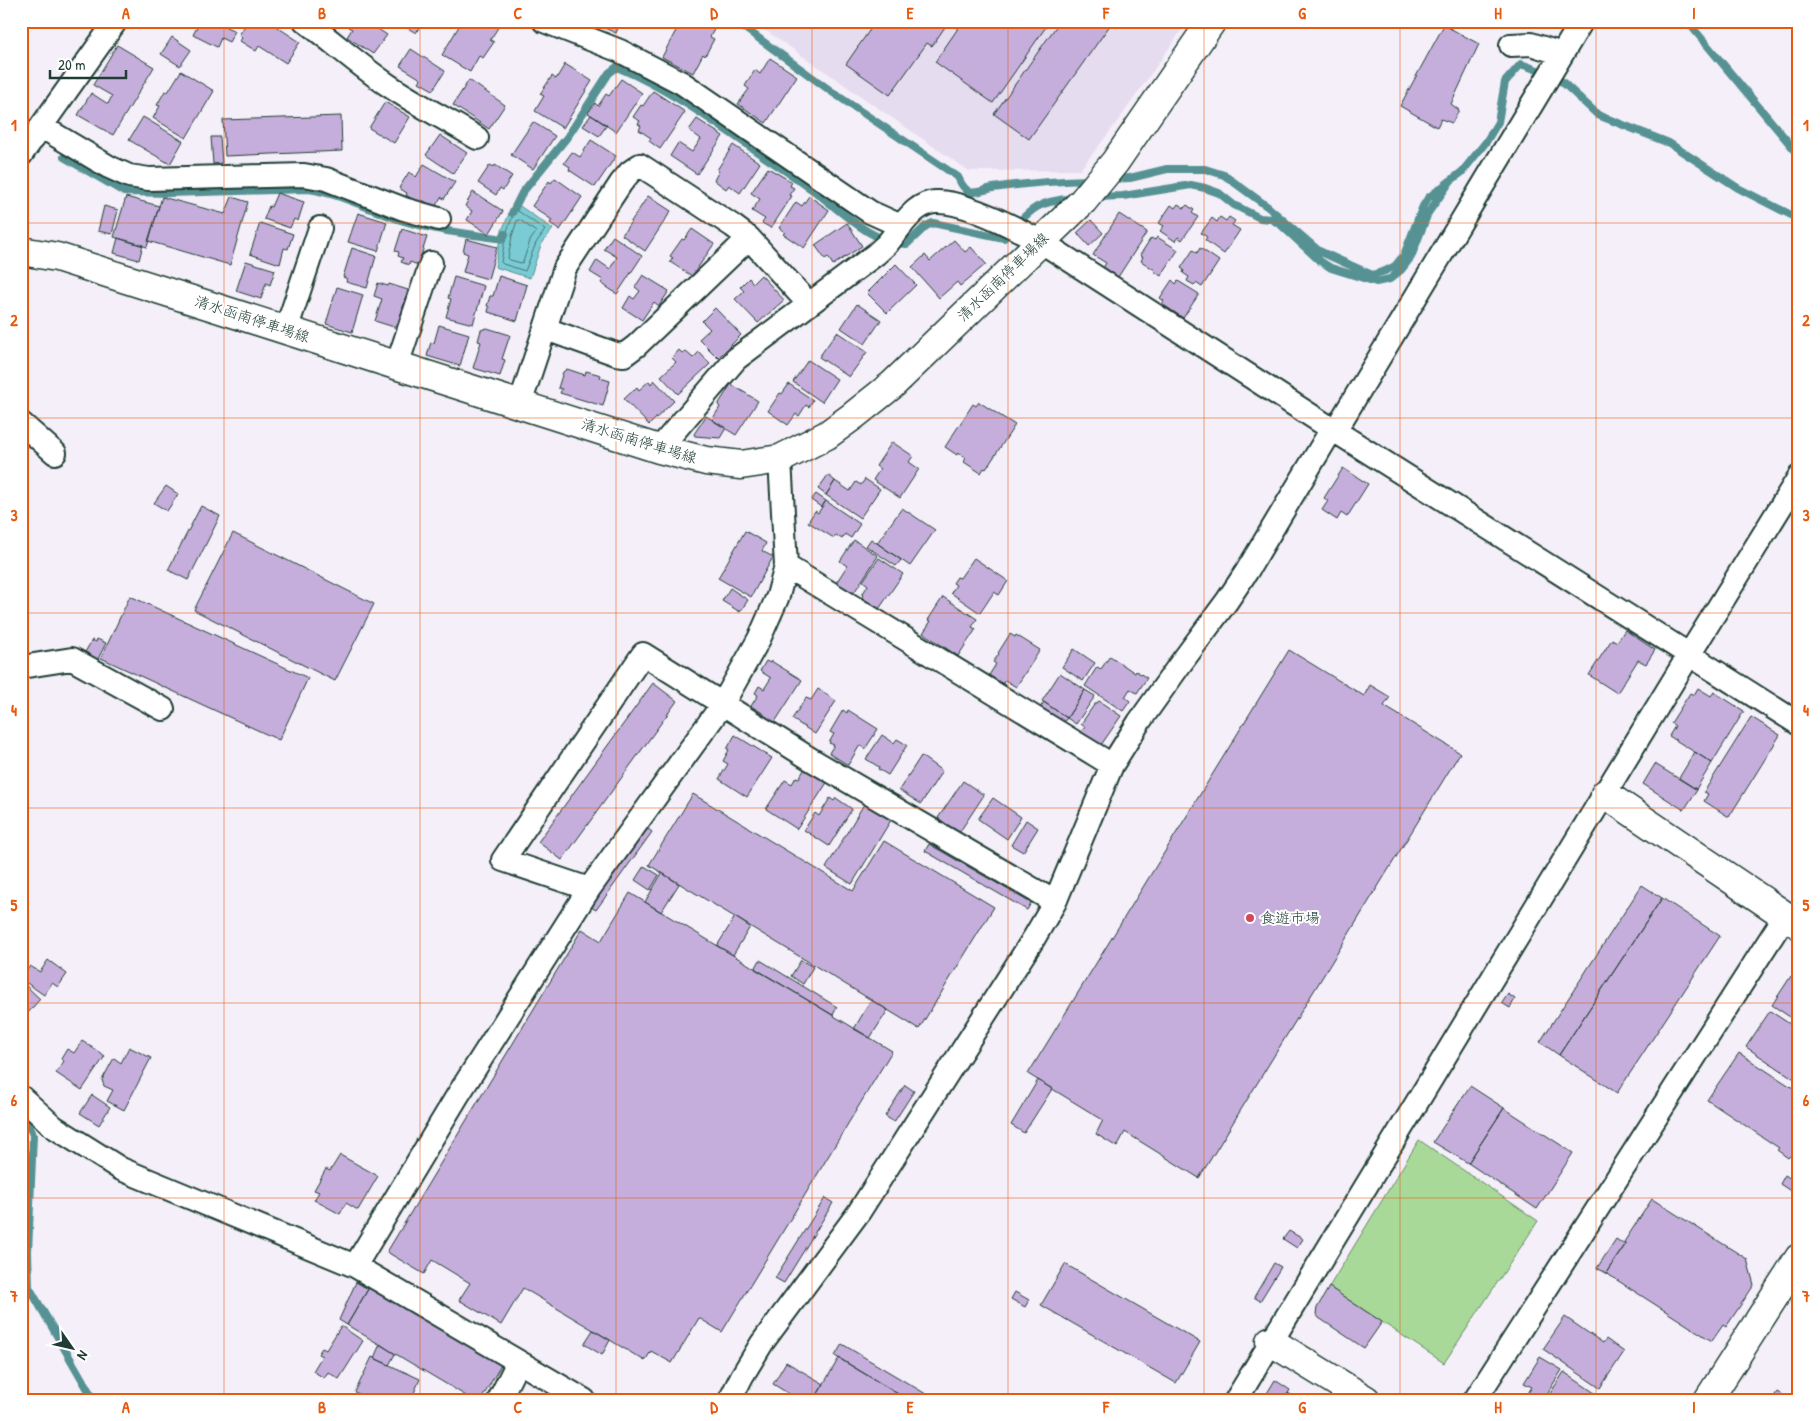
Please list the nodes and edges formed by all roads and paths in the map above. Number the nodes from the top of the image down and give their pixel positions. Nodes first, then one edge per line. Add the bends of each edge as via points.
1 (116, 21) edge
2 (305, 21) edge
3 (544, 21) edge
4 (1212, 21) edge
5 (1582, 21) edge
6 (1511, 45) dead end
7 (1562, 54) junction
8 (42, 127) junction
9 (477, 138) dead end
10 (21, 155) edge
11 (439, 219) dead end
12 (901, 226) junction
13 (320, 228) dead end
14 (749, 238) junction
15 (1040, 241) junction
16 (21, 251) edge
17 (431, 263) dead end
18 (809, 304) junction
19 (546, 329) junction
20 (286, 330) junction
21 (397, 365) junction
22 (520, 404) junction
23 (21, 423) edge
24 (1334, 430) junction
25 (659, 450) junction
26 (55, 453) dead end
27 (780, 458) junction
28 (1799, 477) edge
29 (786, 566) junction
30 (1688, 655) junction
31 (21, 667) edge
32 (722, 705) junction
33 (163, 709) dead end
34 (1799, 724) edge
35 (1112, 765) junction
36 (1605, 794) junction
37 (589, 889) junction
38 (1054, 902) junction
39 (1792, 921) edge
40 (21, 1097) edge
41 (1799, 1258) edge
42 (355, 1266) junction
43 (1270, 1341) junction
44 (518, 1362) junction
45 (499, 1400) edge
46 (584, 1400) edge
47 (730, 1400) edge
48 (1236, 1400) edge
49 (1366, 1400) edge
50 (1475, 1400) edge
51 (1708, 1400) edge

1 - 8 street
2 - 9 street via 389,86
3 - 12 street via 620,51 682,83 870,212
4 - 15 main road, 清水函南停車場線 via 1115,162
5 - 7 street
6 - 7 street via 1531,44
7 - 24 street
8 - 10 street
8 - 11 street via 129,176 149,179 304,175 326,179 404,210
12 - 15 street via 916,209 934,202 984,214
12 - 18 street via 876,254
13 - 20 street
14 - 18 street
14 - 19 street via 624,355
14 - 19 street via 640,165 621,183 565,268
15 - 24 street
15 - 27 main road, 清水函南停車場線 via 892,386 827,435
16 - 20 main road, 清水函南停車場線 via 57,257
17 - 21 street
18 - 25 street via 736,359
19 - 22 street
20 - 21 main road, 清水函南停車場線
21 - 22 main road, 清水函南停車場線
22 - 25 main road, 清水函南停車場線
23 - 26 street
24 - 30 street
24 - 35 street via 1247,571 1180,662
25 - 27 main road, 清水函南停車場線 via 741,465
27 - 29 street
28 - 30 street
29 - 32 street via 778,596 759,639
29 - 35 street
30 - 34 street
30 - 36 street
31 - 33 street via 72,659
32 - 37 street
32 - 37 street via 643,654 503,860
32 - 38 street
35 - 38 street
36 - 39 main road
36 - 43 street
37 - 42 street via 458,1095
38 - 47 street via 859,1212 762,1343
39 - 50 street
40 - 42 street via 54,1127 121,1169
41 - 51 main road
42 - 44 street
43 - 48 street
43 - 49 main road
44 - 45 street
44 - 46 street

